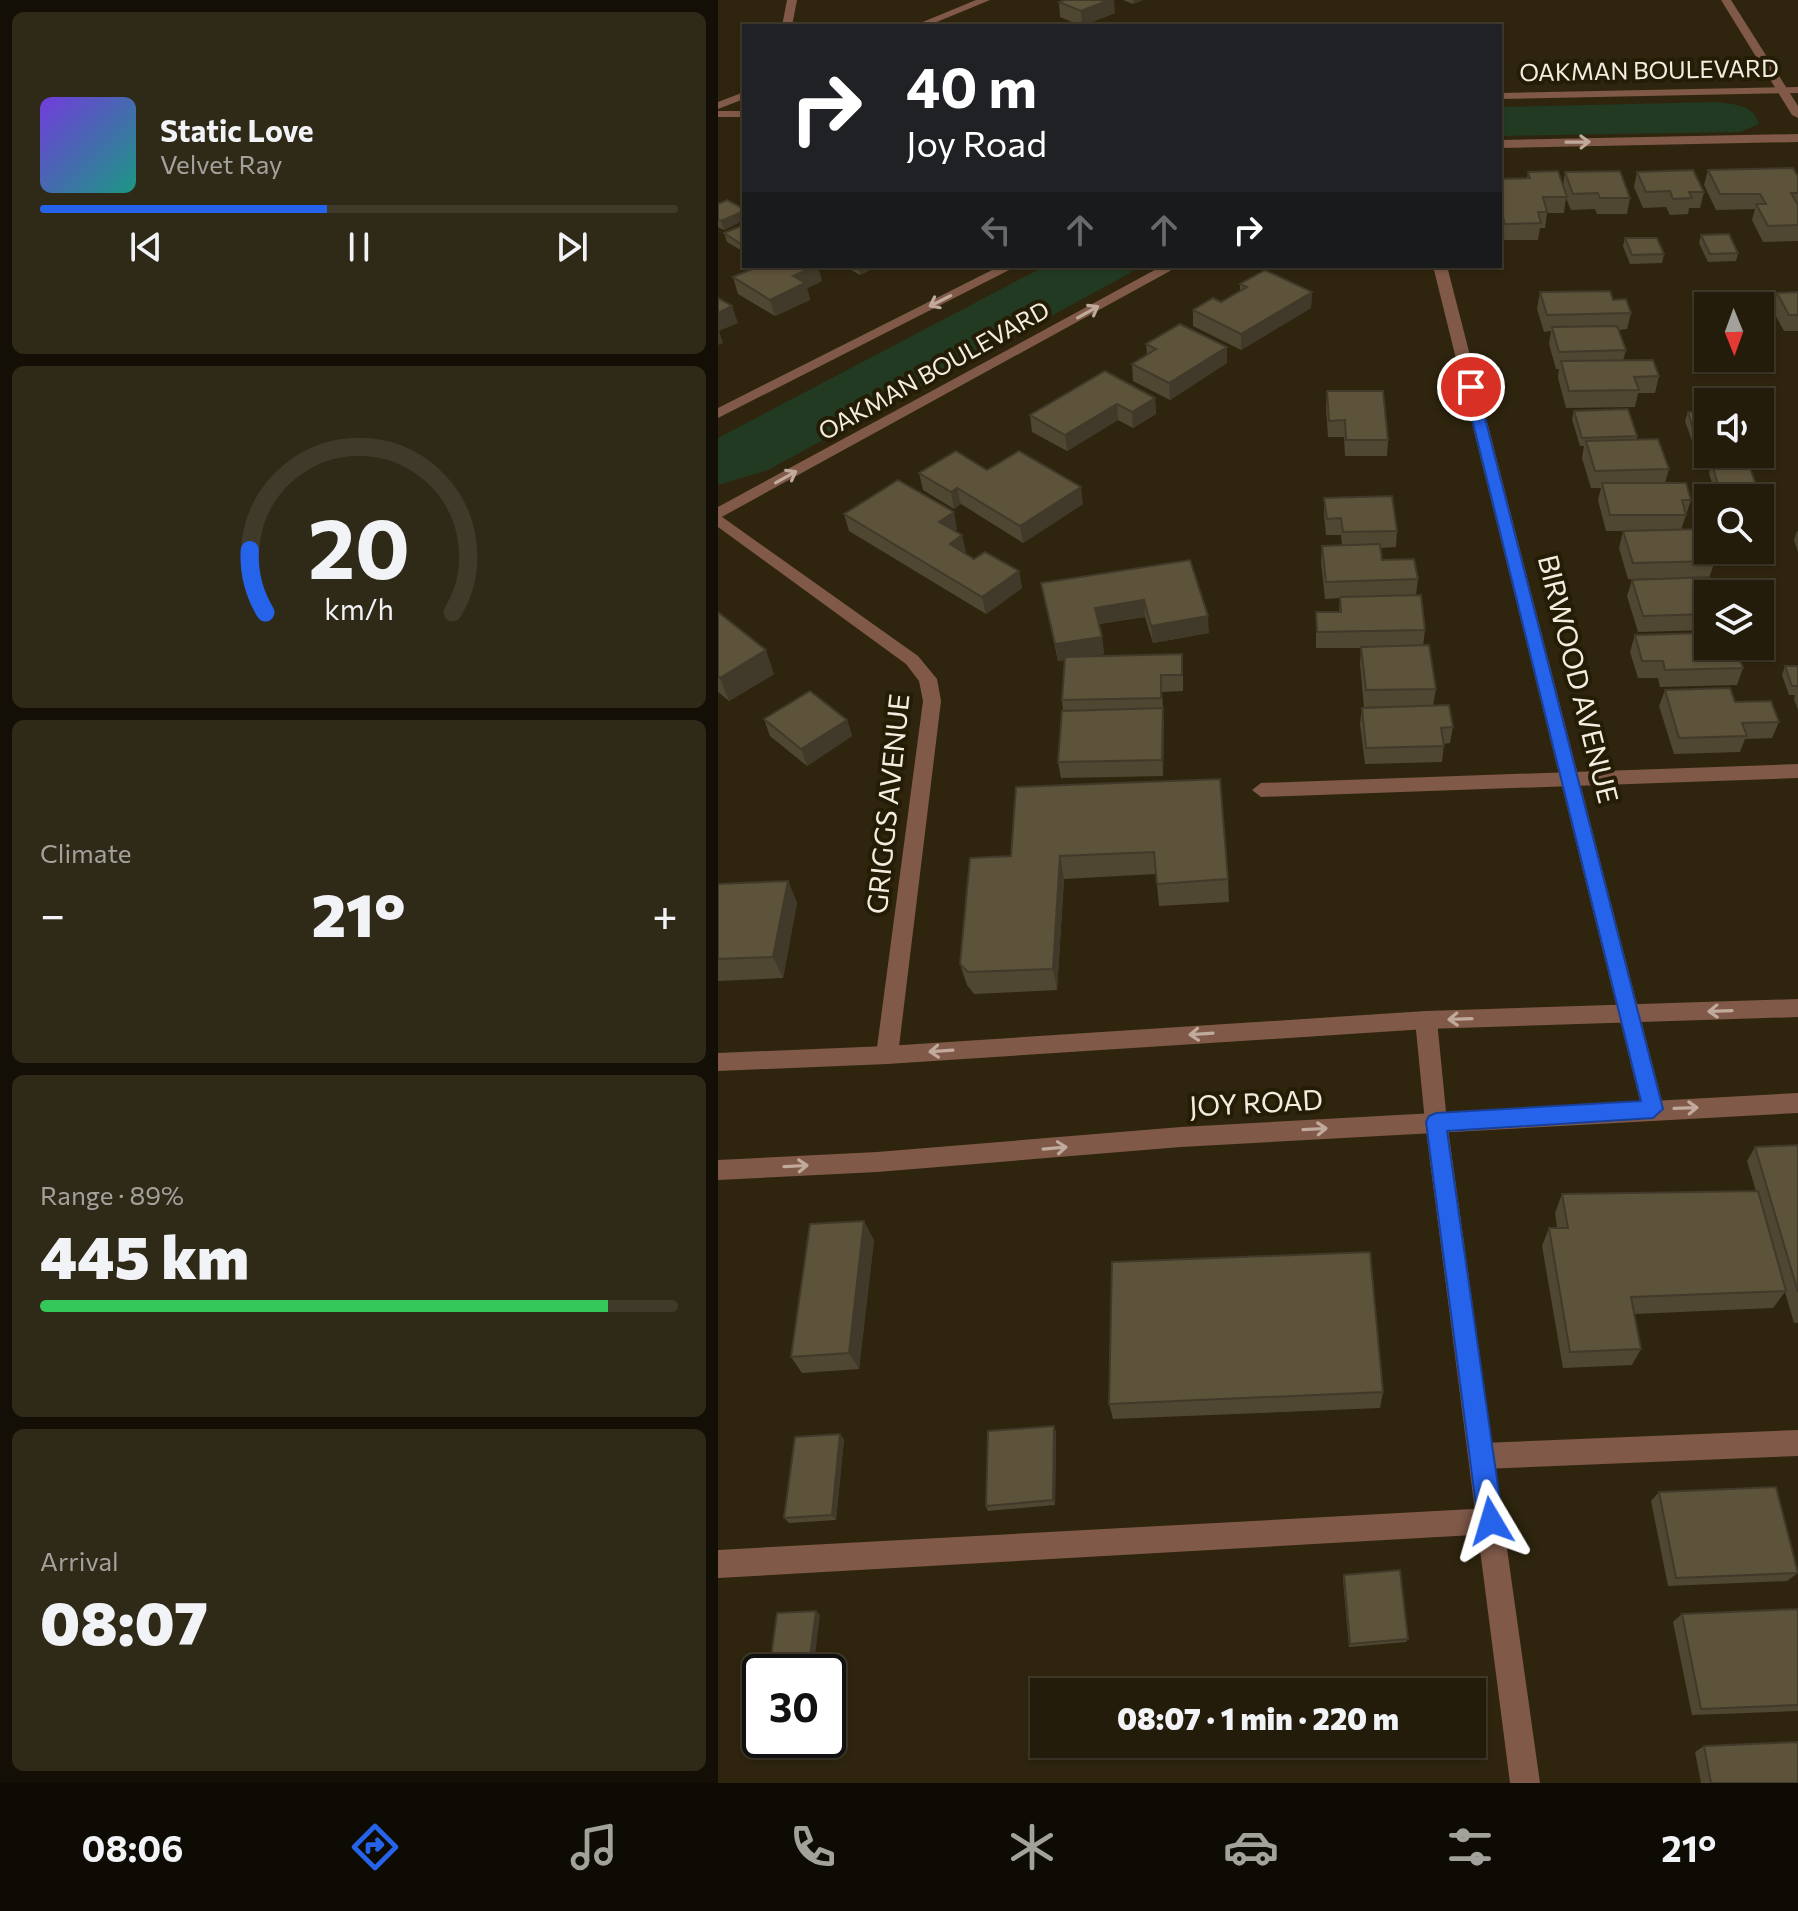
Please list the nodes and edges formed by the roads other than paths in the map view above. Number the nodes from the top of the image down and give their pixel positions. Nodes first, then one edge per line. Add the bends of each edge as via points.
1 (792, 0) edge
2 (985, 0) edge
3 (1726, 0) edge
4 (787, 24) edge
5 (923, 24) edge
6 (1782, 90) junction
7 (1798, 90) edge
8 (742, 96) edge
9 (1502, 96) edge
10 (718, 106) edge
11 (718, 114) edge
12 (742, 114) edge
13 (1798, 115) edge
14 (1798, 138) edge
15 (1502, 144) edge
16 (1006, 268) edge
17 (1168, 268) edge
18 (1441, 268) edge
19 (718, 414) edge
20 (718, 517) edge
21 (1798, 771) edge
22 (1570, 779) junction
23 (1261, 790) dead end
24 (1798, 1008) edge
25 (1630, 1014) junction
26 (1426, 1020) junction
27 (887, 1055) junction
28 (718, 1062) edge
29 (1798, 1103) edge
30 (1653, 1109) junction
31 (1436, 1122) junction
32 (718, 1170) edge
33 (1798, 1443) edge
34 (1482, 1456) junction
35 (1491, 1521) junction
36 (718, 1564) edge
37 (1525, 1783) edge

1 - 4 street
2 - 5 street
3 - 6 street
6 - 7 street, OAKMAN BOULEVARD
6 - 9 street, OAKMAN BOULEVARD
6 - 13 street
8 - 10 street
11 - 12 street
15 -> 14 street
16 -> 19 street, OAKMAN BOULEVARD
20 -> 17 street, OAKMAN BOULEVARD
18 - 22 street, BIRWOOD AVENUE
20 - 27 street, GRIGGS AVENUE via 912,660 928,679 932,701
21 - 22 street
22 - 23 street
22 - 25 street, BIRWOOD AVENUE
24 -> 25 street
25 -> 26 street
25 - 30 street, BIRWOOD AVENUE
26 -> 27 street
26 - 31 street
27 - 28 street
30 -> 29 street, JOY ROAD
30 - 31 street, JOY ROAD
32 -> 31 street, JOY ROAD
31 - 34 street
33 - 34 street
34 - 35 street
35 - 36 street
35 - 37 street

